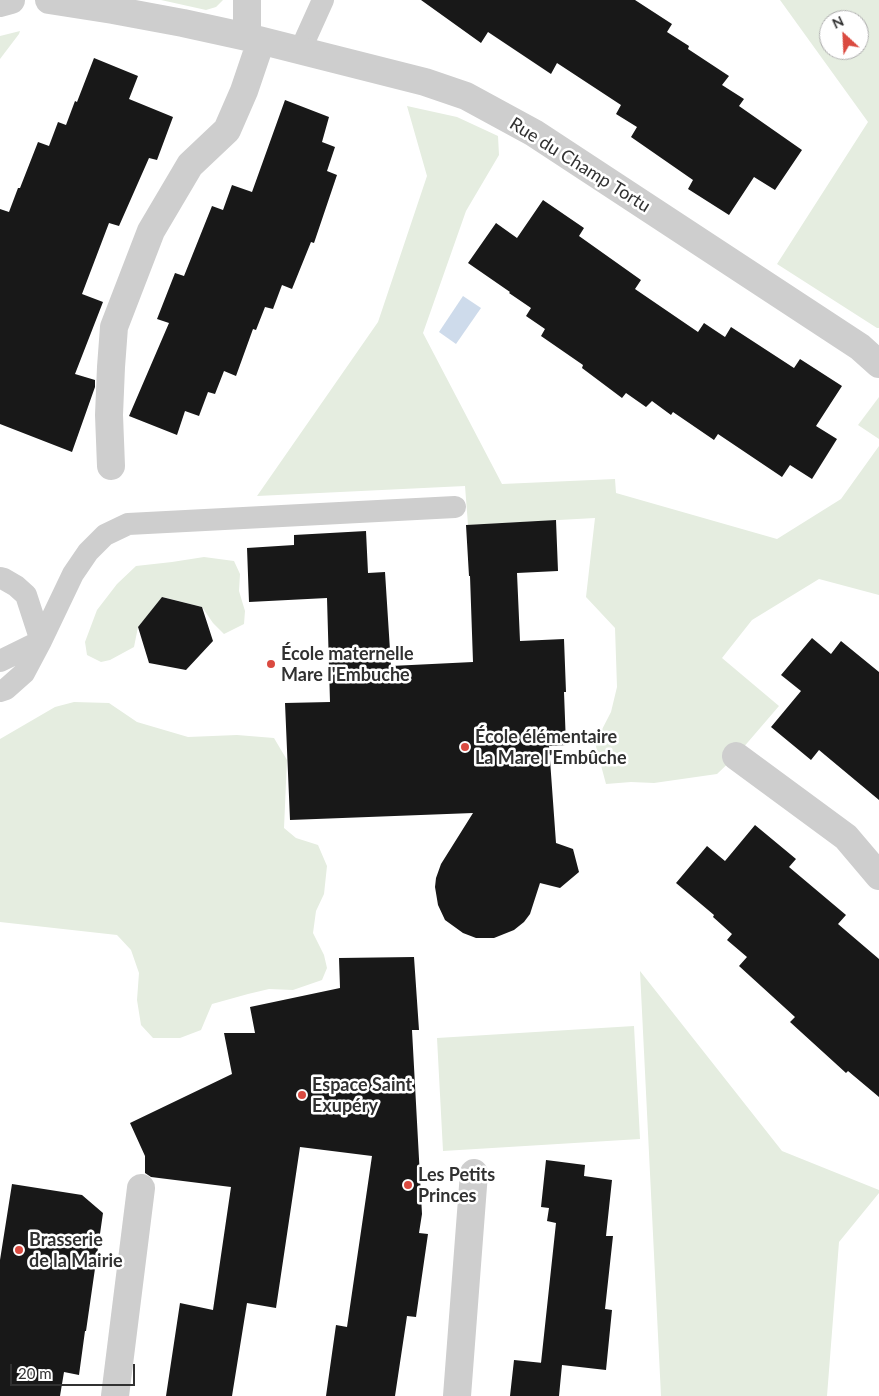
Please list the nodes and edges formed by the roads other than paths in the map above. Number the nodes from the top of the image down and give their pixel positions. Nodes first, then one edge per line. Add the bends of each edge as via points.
1 (11, 0) edge
2 (49, 0) edge
3 (247, 0) edge
4 (323, 0) edge
5 (0, 3) edge
6 (254, 39) junction
7 (300, 50) junction
8 (879, 364) edge
9 (111, 466) dead end
10 (455, 507) dead end
11 (0, 578) edge
12 (41, 641) junction
13 (0, 661) edge
14 (0, 691) edge
15 (736, 756) dead end
16 (879, 876) edge
17 (474, 1172) dead end
18 (141, 1188) dead end
19 (115, 1396) edge
20 (457, 1396) edge

1 - 5 street
2 - 6 street, Rue du Champ Tortu via 183,22
3 - 6 street
4 - 7 lane
6 - 7 street, Rue du Champ Tortu
6 - 9 street via 244,92 227,130 190,165 151,231 114,327 109,415
7 - 8 street, Rue du Champ Tortu via 425,82 466,96 525,128 860,346
10 - 12 lane via 128,524 105,535 88,552 73,574
11 - 12 lane via 26,595
12 - 13 lane
12 - 14 lane via 24,673
15 - 16 street via 846,837
17 - 20 street
18 - 19 street

